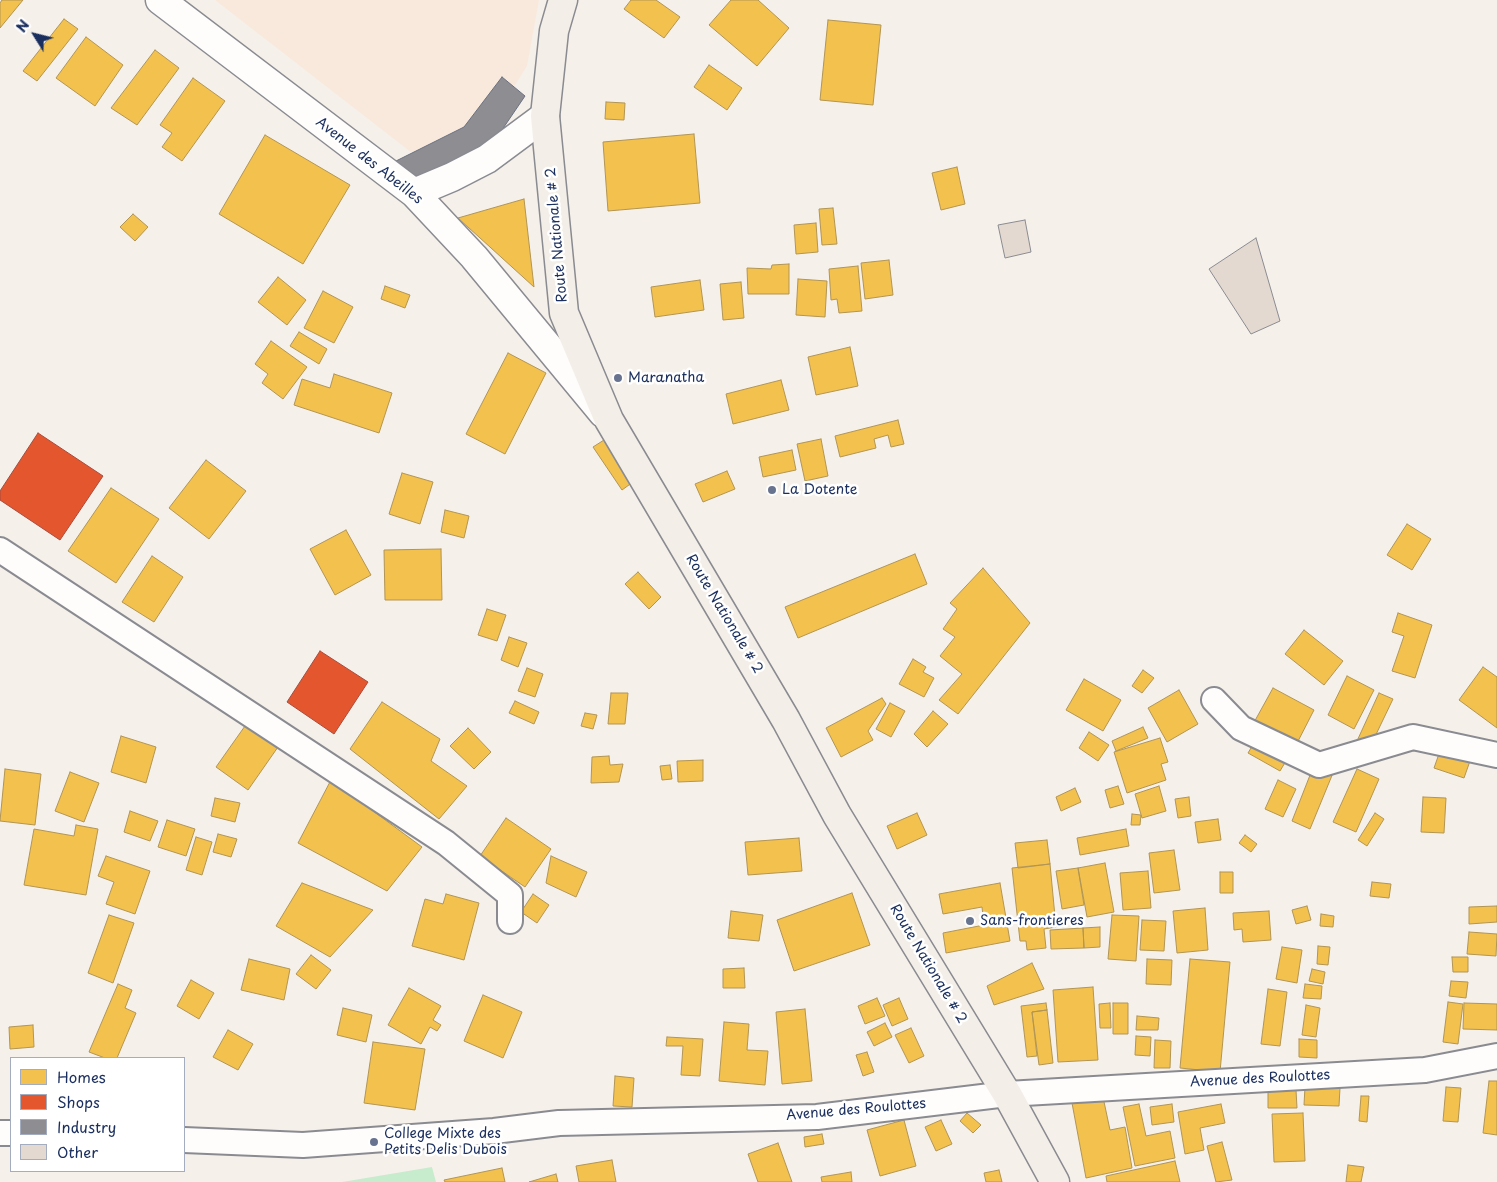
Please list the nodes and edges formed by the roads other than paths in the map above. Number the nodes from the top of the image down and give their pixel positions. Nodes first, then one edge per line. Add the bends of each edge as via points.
1 (160, 0) edge
2 (564, 0) edge
3 (545, 116) junction
4 (414, 194) junction
5 (609, 420) junction
6 (0, 550) edge
7 (1214, 700) dead end
8 (1497, 755) edge
9 (510, 921) dead end
10 (1497, 1056) edge
11 (1007, 1094) junction
12 (185, 1140) edge
13 (1055, 1182) edge

1 - 4 street, Avenue des Abeilles
2 - 3 main road, Route Nationale # 2 via 554,31
3 - 4 street via 487,159
3 - 5 main road, Route Nationale # 2 via 564,313
4 - 5 street, Avenue des Abeilles via 474,257
5 - 11 main road, Route Nationale # 2 via 786,720 837,815
6 - 9 street via 446,843 510,895
7 - 8 street via 1241,728 1320,765 1413,737
10 - 11 street, Avenue des Roulottes via 1425,1070
11 - 12 street, Avenue des Roulottes via 817,1117 559,1123 304,1145
11 - 13 main road, Route Nationale # 2

